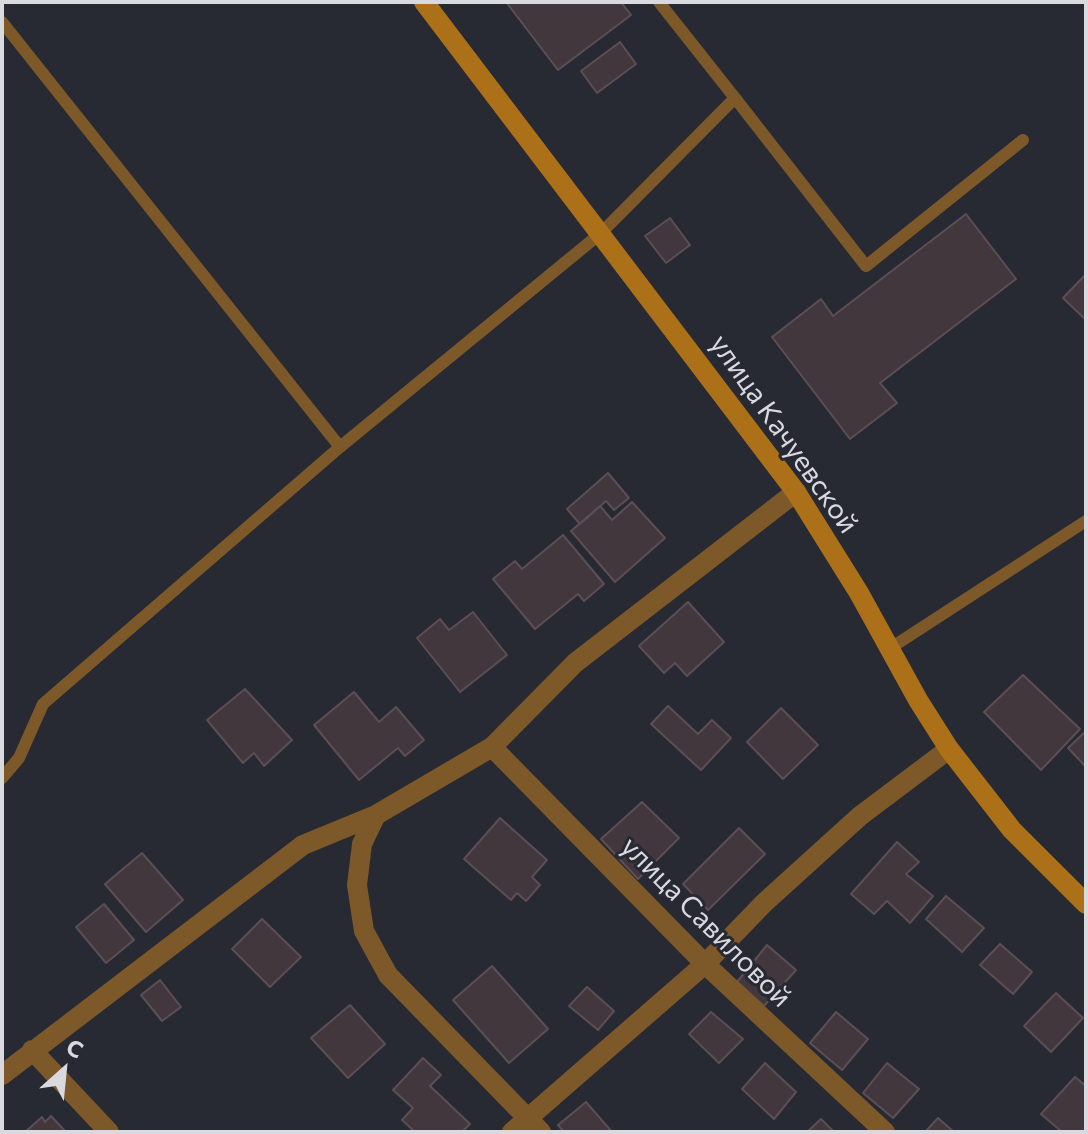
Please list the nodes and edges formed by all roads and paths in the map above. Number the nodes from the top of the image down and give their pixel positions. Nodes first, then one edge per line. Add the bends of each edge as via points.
1 (424, 2) edge
2 (659, 2) edge
3 (2, 22) edge
4 (735, 98) junction
5 (1023, 140) dead end
6 (601, 233) junction
7 (340, 447) junction
8 (796, 492) junction
9 (1086, 521) edge
10 (889, 649) junction
11 (492, 747) junction
12 (949, 749) junction
13 (2, 778) edge
14 (376, 815) junction
15 (1086, 904) edge
16 (705, 964) junction
17 (32, 1050) junction
18 (2, 1075) edge
19 (535, 1126) edge
20 (109, 1132) edge
21 (512, 1132) edge
22 (885, 1132) edge

1 - 6 street, улица Качуевской
2 - 4 lane
3 - 7 lane
4 - 5 lane via 866,266
4 - 6 lane
6 - 7 lane
6 - 8 street, улица Качуевской
7 - 13 lane via 43,704 19,758
8 - 10 street, улица Качуевской
8 - 11 street via 575,663
9 - 10 lane
10 - 12 street, улица Качуевской
11 - 14 street
11 - 16 street, улица Савиловой
12 - 15 street, улица Качуевской via 1012,830
12 - 16 street via 860,816
14 - 17 street via 303,845
14 - 19 street via 362,844 357,885 364,931 388,975
16 - 19 street
16 - 22 street, улица Савиловой
17 - 18 street
17 - 20 street
19 - 21 street

